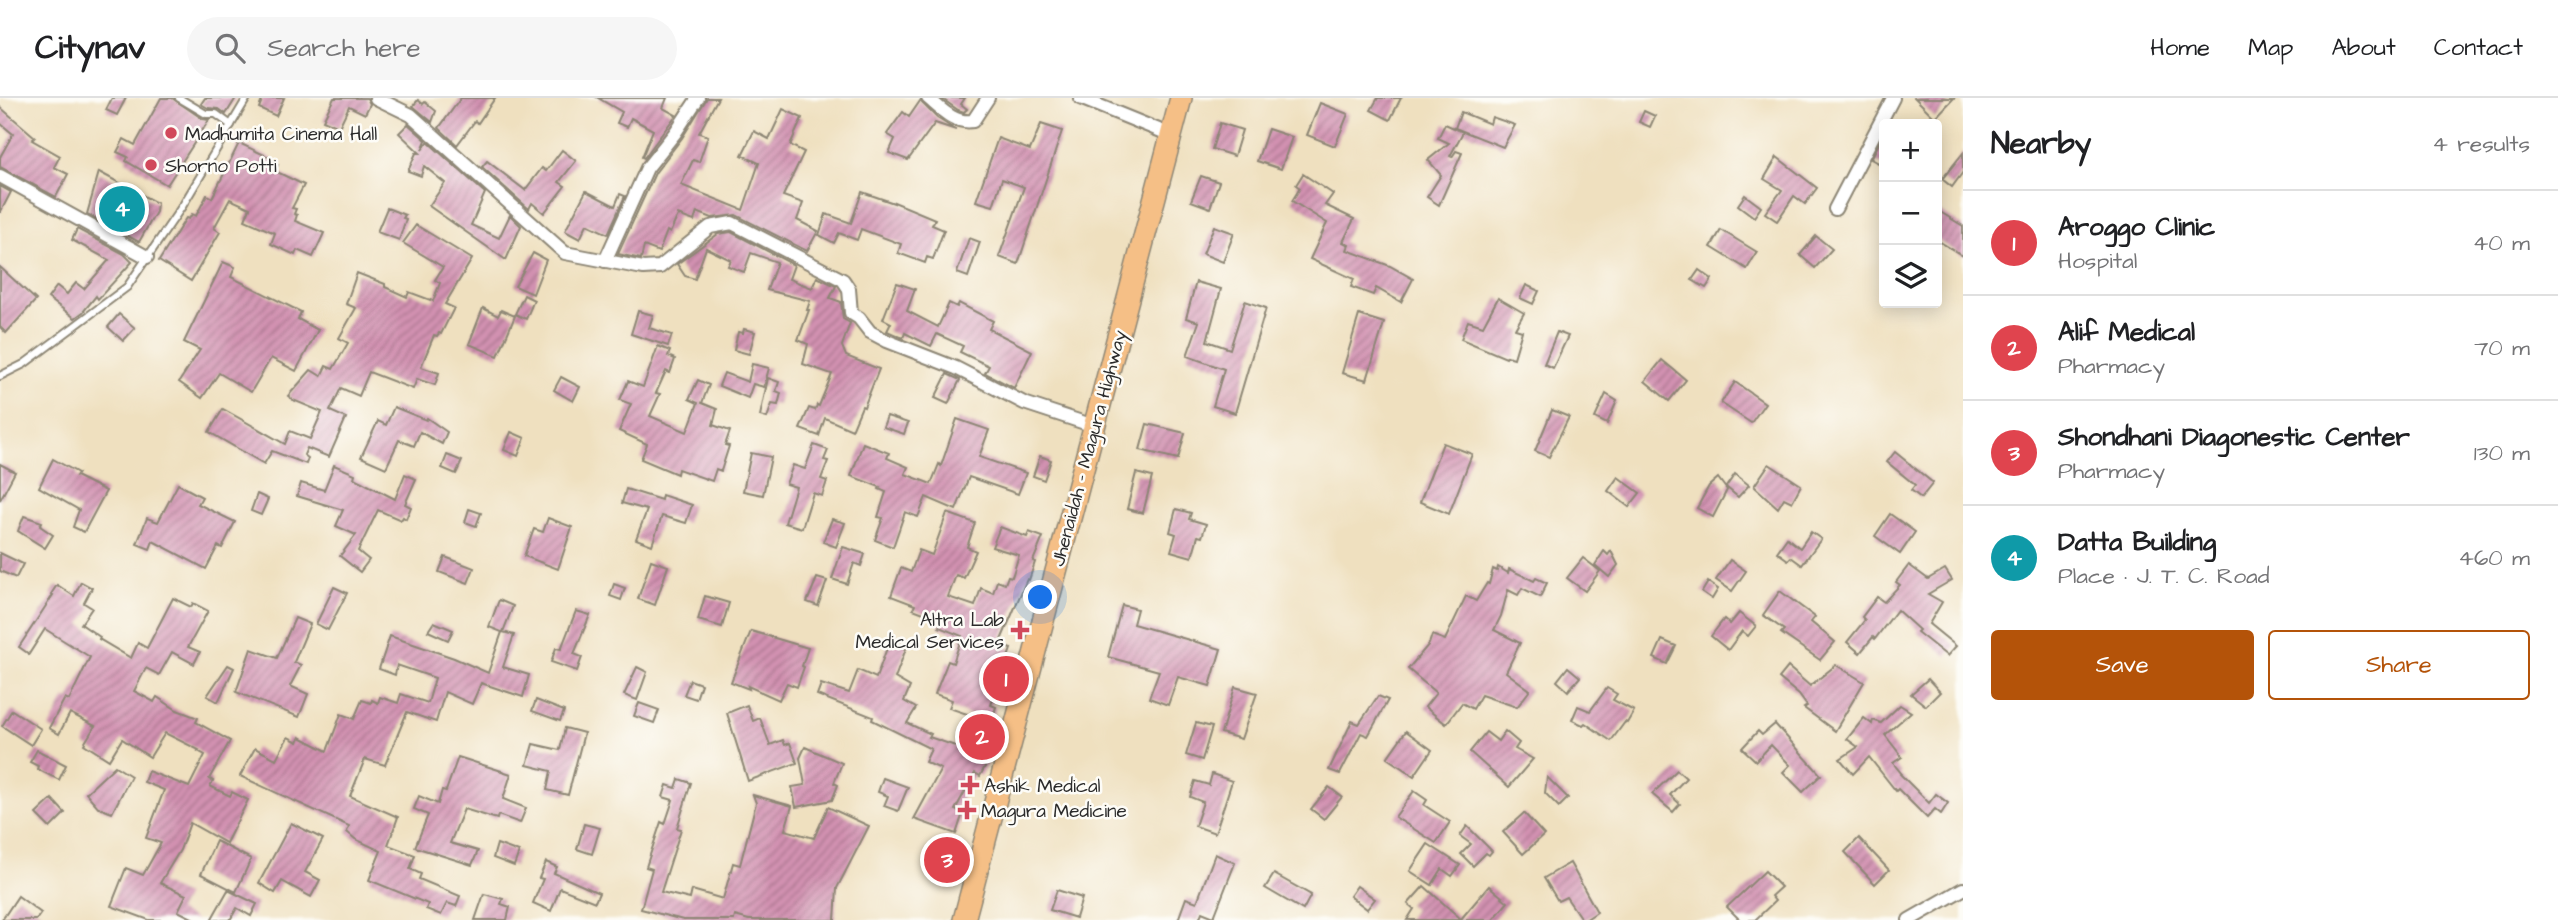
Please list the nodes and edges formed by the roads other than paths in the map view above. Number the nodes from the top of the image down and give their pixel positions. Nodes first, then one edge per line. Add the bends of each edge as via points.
1 (179, 98) edge
2 (247, 98) edge
3 (376, 98) edge
4 (698, 98) edge
5 (928, 98) edge
6 (988, 98) edge
7 (1080, 98) edge
8 (1181, 98) edge
9 (1893, 98) edge
10 (231, 125) junction
11 (1171, 135) junction
12 (0, 176) edge
13 (1835, 209) dead end
14 (147, 257) junction
15 (605, 261) junction
16 (0, 376) edge
17 (1094, 426) junction
18 (1963, 889) edge
19 (964, 920) edge
20 (1909, 920) edge

1 - 10 lane
2 - 10 lane
3 - 15 street via 411,115 565,253
4 - 15 street via 648,168
5 - 6 street via 964,123 972,121
7 - 11 street
8 - 11 highway, Jhenaidah - Magura Highway
9 - 13 street
10 - 14 lane
11 - 17 highway, Jhenaidah - Magura Highway
12 - 14 street
14 - 16 lane via 127,287 24,364
15 - 17 street via 660,267 710,227 732,223 843,280 849,289 851,313 870,332 1024,403
17 - 19 highway, Jhenaidah - Magura Highway
18 - 20 street

